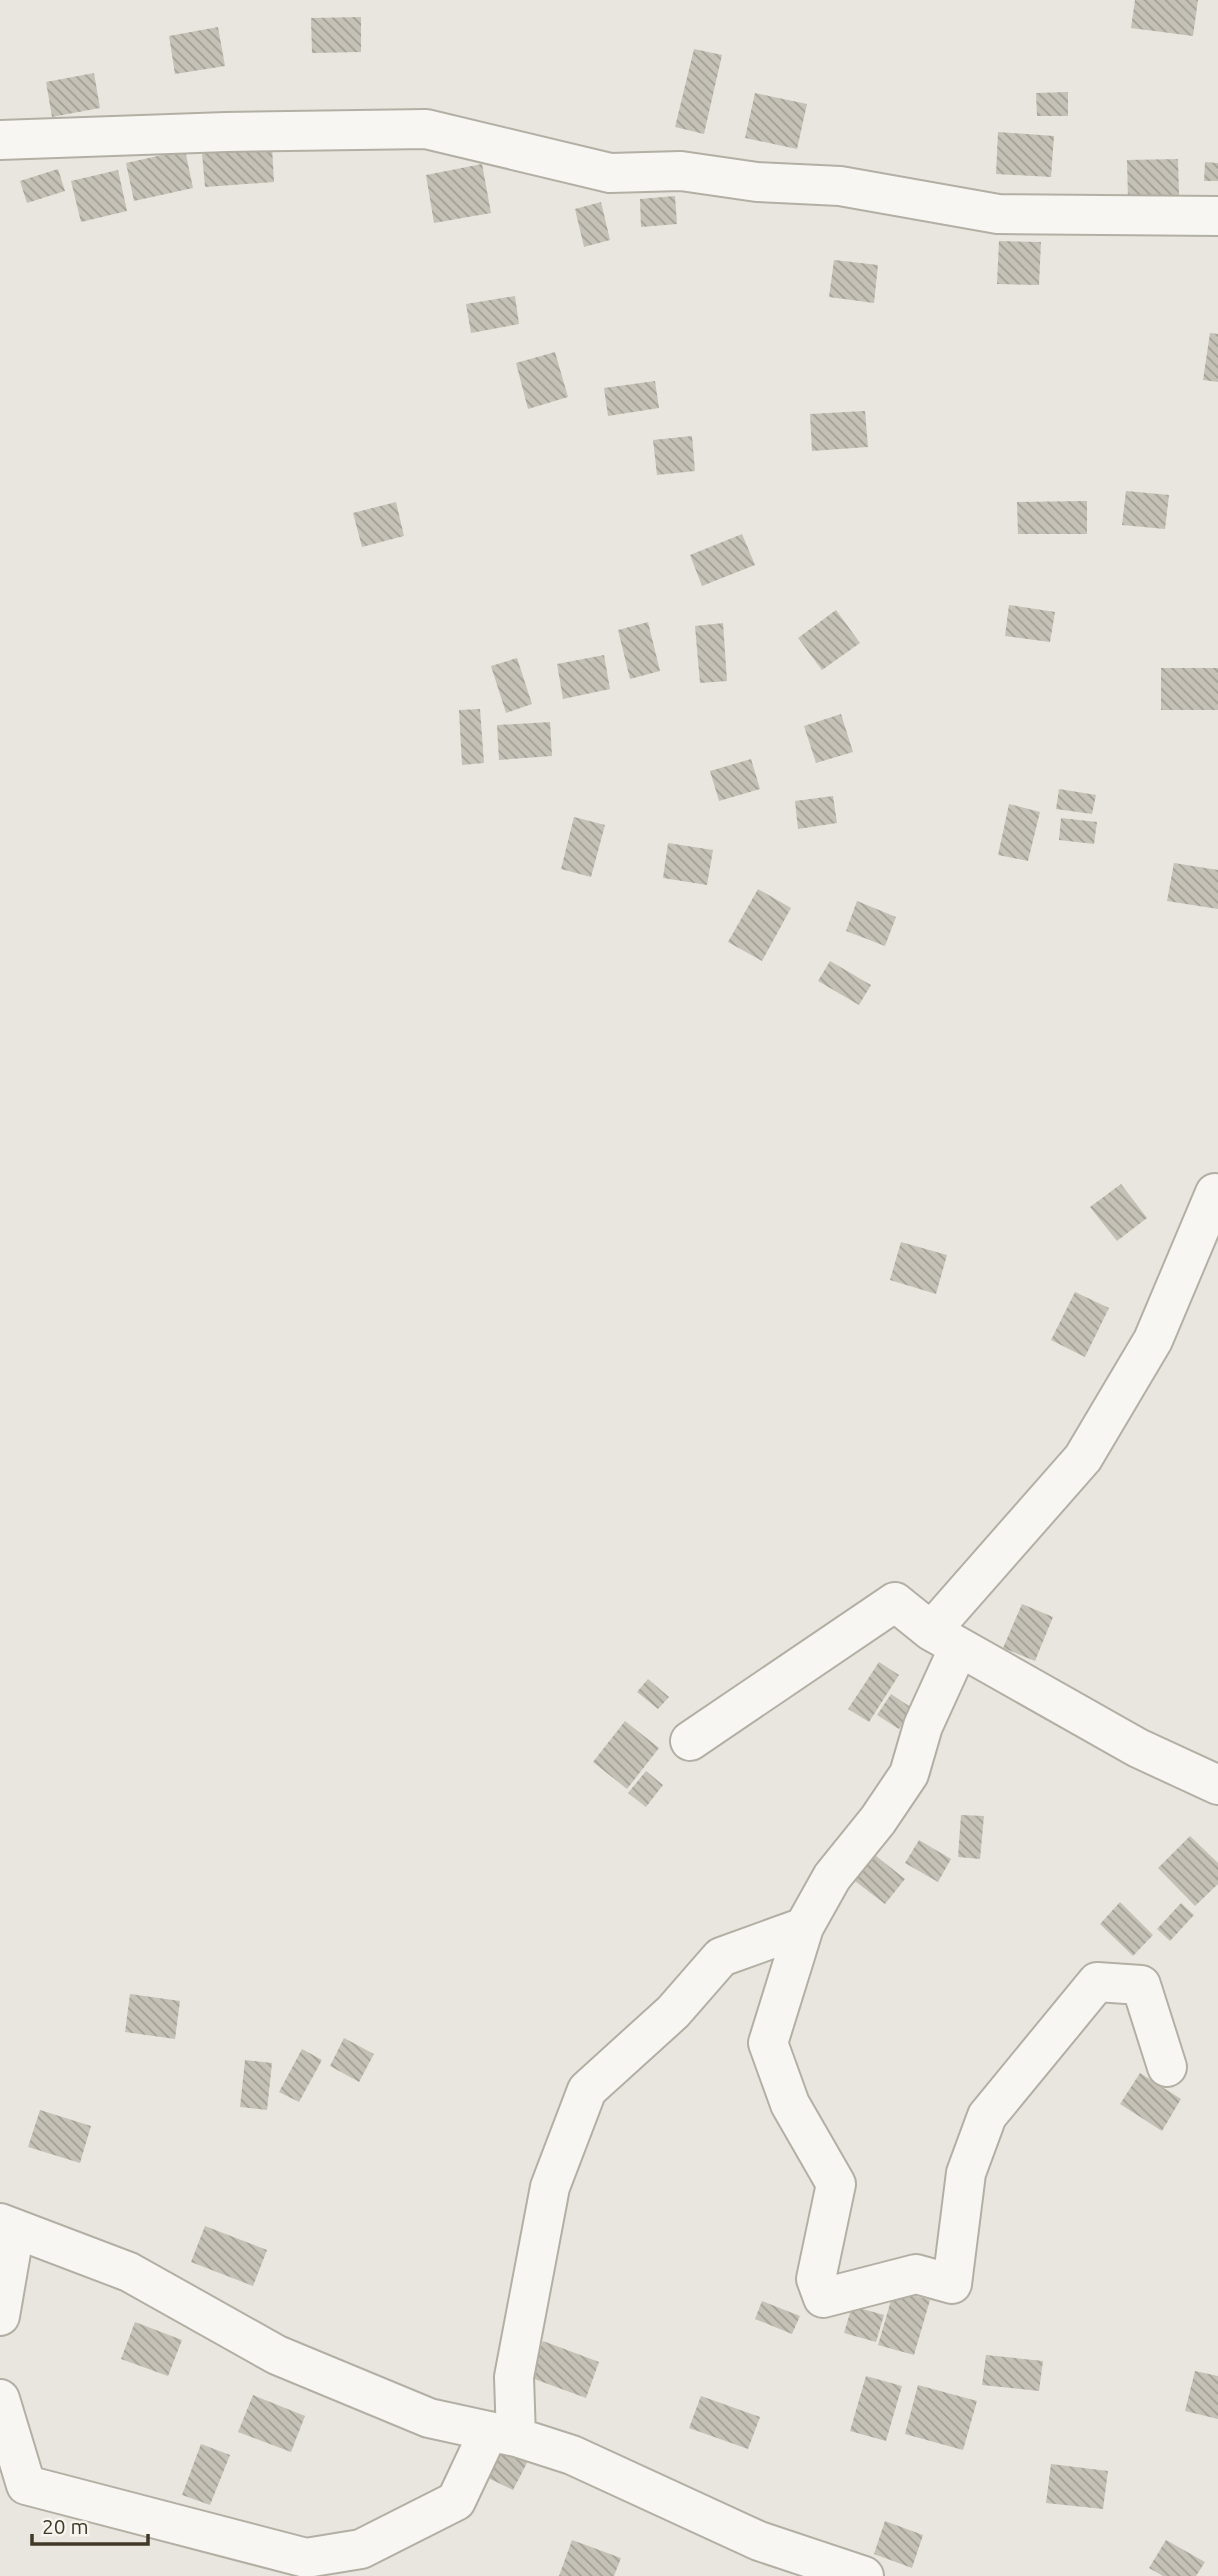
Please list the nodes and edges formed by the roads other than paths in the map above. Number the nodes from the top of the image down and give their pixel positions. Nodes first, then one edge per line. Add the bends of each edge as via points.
1 (0, 140) edge
2 (1218, 216) edge
3 (1218, 1194) edge
4 (945, 1639) junction
5 (690, 1741) dead end
6 (1218, 1785) edge
7 (804, 1927) junction
8 (1167, 2067) dead end
9 (8, 2226) edge
10 (0, 2316) edge
11 (0, 2399) edge
12 (503, 2434) junction
13 (864, 2576) edge

1 - 2 street via 426,129 610,173 681,172 840,186 998,215
3 - 4 street via 1153,1340 1083,1458
4 - 5 street via 895,1602
4 - 6 street via 1138,1748
4 - 7 street via 909,1774 832,1877
7 - 8 street via 768,2043 790,2104 836,2184 816,2279 823,2298 916,2274 952,2284 965,2173 987,2116 1097,1982 1141,1985
7 - 12 street via 721,1957 673,2012 587,2090 550,2188
9 - 10 street
9 - 12 street via 129,2272 277,2355 429,2418
11 - 12 street via 26,2484 306,2558 360,2549 456,2501
12 - 13 street via 572,2455 759,2541

